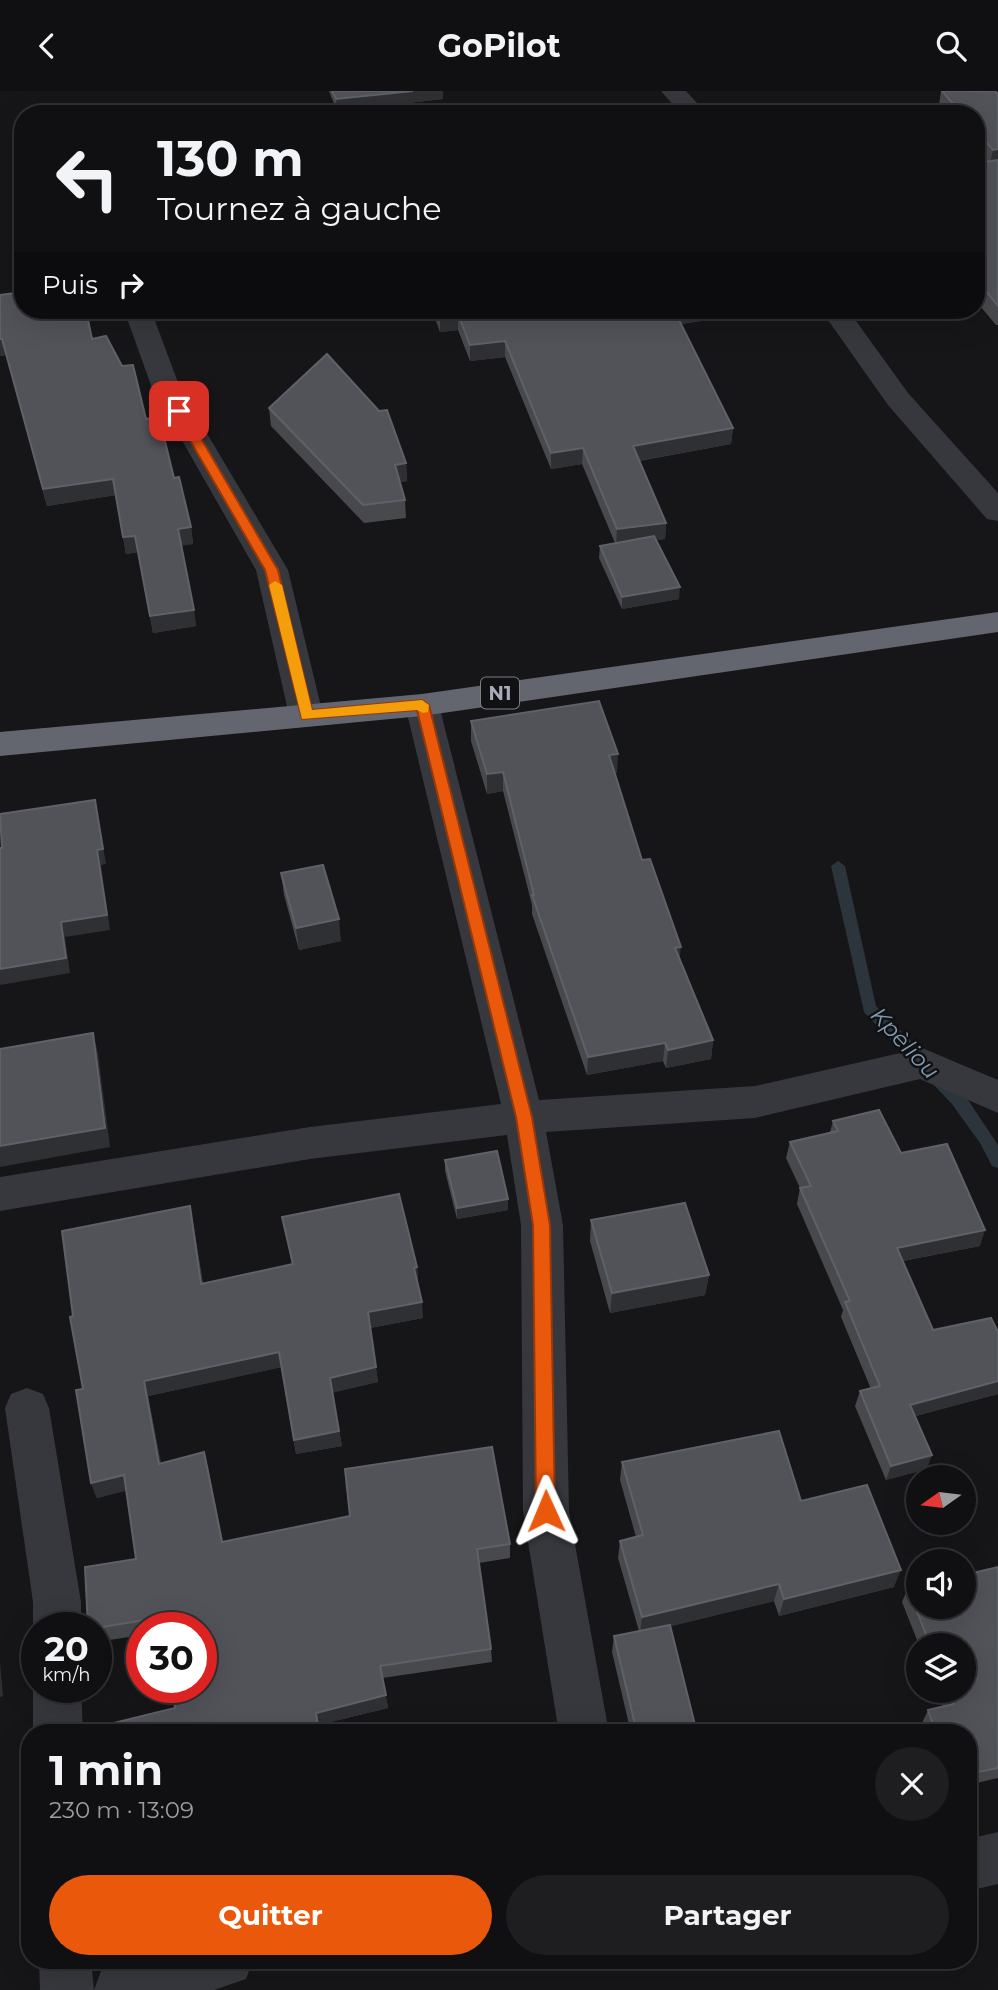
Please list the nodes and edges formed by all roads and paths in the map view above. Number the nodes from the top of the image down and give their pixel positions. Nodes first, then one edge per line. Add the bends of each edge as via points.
1 (673, 91) edge
2 (686, 105) edge
3 (140, 319) edge
4 (840, 319) edge
5 (998, 512) edge
6 (998, 622) edge
7 (422, 705) junction
8 (306, 715) junction
9 (0, 744) edge
10 (998, 1097) edge
11 (524, 1117) junction
12 (0, 1194) edge
13 (27, 1408) dead end
14 (57, 1612) edge
15 (57, 1703) edge
16 (58, 1724) edge
17 (582, 1724) edge
18 (998, 1858) edge
19 (977, 1863) edge
20 (66, 1969) edge
21 (195, 1969) edge
22 (67, 1990) edge
23 (120, 1990) edge

1 - 2 street
3 - 8 street via 166,388 271,570
4 - 5 street via 898,399
6 - 7 highway, N1
7 - 8 highway, N1
7 - 11 street
8 - 9 highway, N1
10 - 11 street via 922,1063 755,1102
11 - 12 street via 310,1143
11 - 17 street via 542,1225 546,1511
13 - 14 street
15 - 16 street
18 - 19 street
20 - 22 street
21 - 23 street

